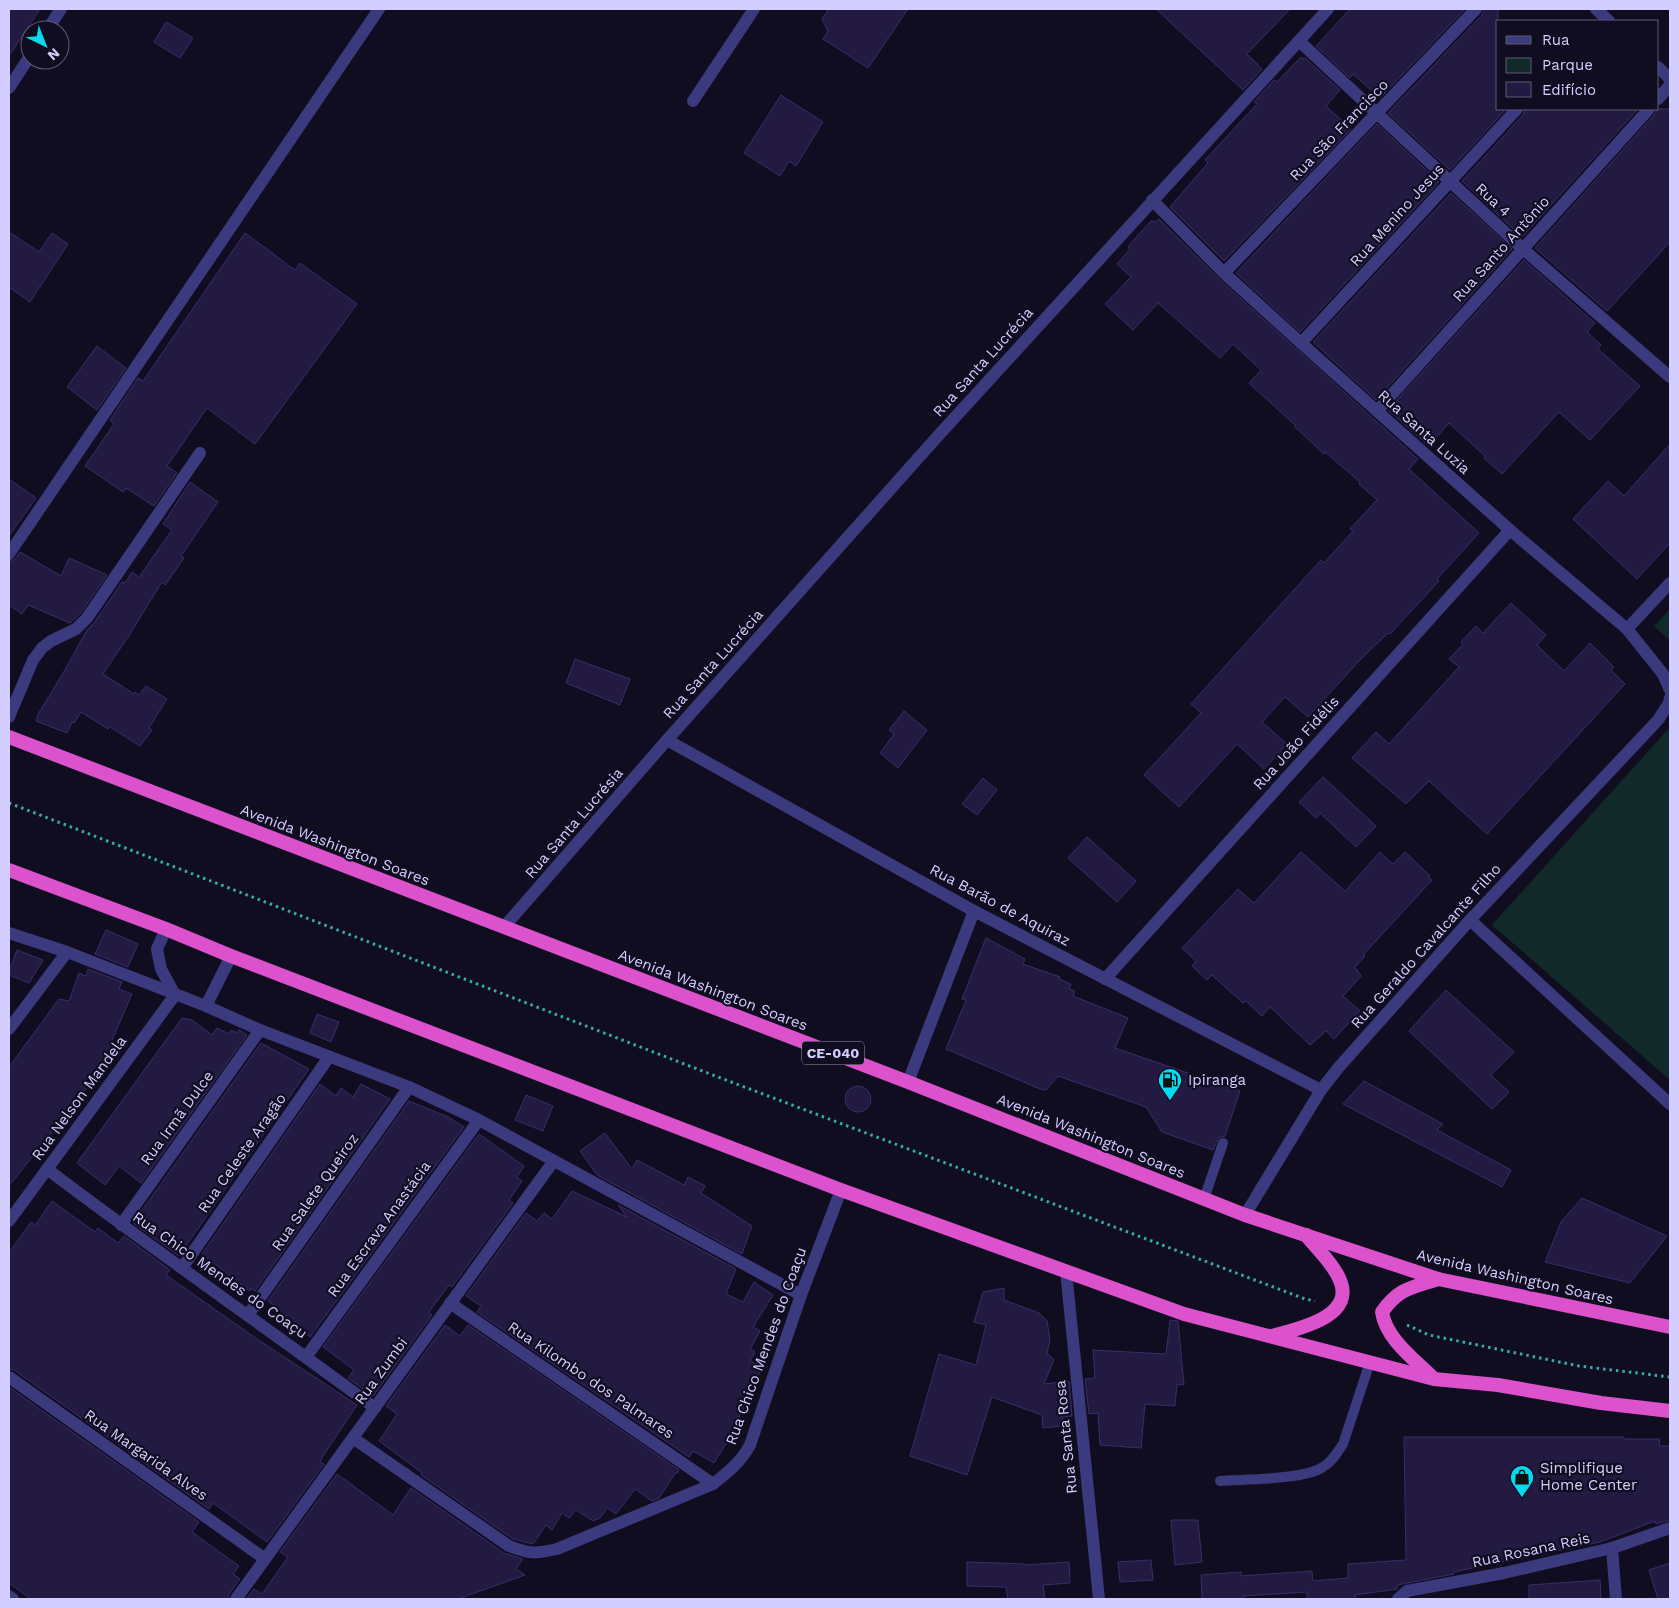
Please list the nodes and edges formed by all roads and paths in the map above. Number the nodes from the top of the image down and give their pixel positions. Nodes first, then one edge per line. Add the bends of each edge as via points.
1 (61, 9) edge
2 (379, 9) edge
3 (754, 9) edge
4 (1328, 9) edge
5 (1476, 9) edge
6 (54, 20) edge
7 (1299, 40) junction
8 (1659, 68) edge
9 (21, 70) edge
10 (1670, 79) edge
11 (1670, 85) edge
12 (9, 88) edge
13 (1659, 98) edge
14 (693, 101) dead end
15 (1516, 110) edge
16 (1648, 110) edge
17 (1377, 113) junction
18 (1449, 181) junction
19 (1152, 200) junction
20 (1523, 249) junction
21 (1224, 273) junction
22 (1301, 343) junction
23 (1670, 377) edge
24 (1377, 411) junction
25 (200, 453) dead end
26 (1510, 530) junction
27 (9, 554) edge
28 (1670, 583) edge
29 (1627, 629) junction
30 (1670, 690) edge
31 (1670, 698) edge
32 (9, 717) edge
33 (9, 737) edge
34 (667, 740) junction
35 (9, 804) edge
36 (9, 870) edge
37 (974, 911) junction
38 (1470, 920) junction
39 (504, 927) junction
40 (166, 928) junction
41 (9, 933) edge
42 (67, 952) junction
43 (231, 956) junction
44 (1105, 978) junction
45 (175, 995) junction
46 (206, 1006) junction
47 (9, 1029) edge
48 (260, 1030) junction
49 (329, 1057) junction
50 (908, 1082) junction
51 (409, 1087) junction
52 (1321, 1090) junction
53 (1670, 1104) edge
54 (479, 1120) junction
55 (1223, 1143) dead end
56 (553, 1162) junction
57 (47, 1169) junction
58 (841, 1190) junction
59 (1204, 1199) junction
60 (1245, 1215) junction
61 (9, 1221) edge
62 (121, 1225) junction
63 (1306, 1236) junction
64 (182, 1268) junction
65 (1066, 1271) junction
66 (1438, 1279) junction
67 (801, 1295) junction
68 (450, 1303) junction
69 (1340, 1304) junction
70 (1382, 1312) junction
71 (248, 1315) junction
72 (1670, 1327) edge
73 (1271, 1336) junction
74 (306, 1356) junction
75 (1370, 1362) junction
76 (9, 1377) edge
77 (1670, 1377) edge
78 (1434, 1379) junction
79 (375, 1408) junction
80 (1670, 1411) edge
81 (353, 1438) junction
82 (1220, 1481) dead end
83 (713, 1484) junction
84 (1670, 1528) edge
85 (1612, 1548) junction
86 (265, 1559) junction
87 (9, 1596) edge
88 (13, 1599) edge
89 (236, 1599) edge
90 (1098, 1599) edge
91 (1398, 1599) edge
92 (1616, 1599) edge

1 - 6 street
2 - 27 street
3 - 14 street
4 - 7 street, Rua Santa Lucrécia
5 - 17 street, Rua São Francisco
7 - 17 street, Rua 4
7 - 19 street, Rua Santa Lucrécia
8 - 10 street
9 - 12 street
11 - 13 street
15 - 18 street, Rua Menino Jesus
16 - 20 street, Rua Santo Antônio
17 - 18 street, Rua 4
17 - 21 street, Rua São Francisco
18 - 20 street, Rua 4
18 - 22 street, Rua Menino Jesus
19 - 21 street, Rua Santa Luzia
19 - 34 street, Rua Santa Lucrécia
20 - 23 street, Rua 4
20 - 24 street, Rua Santo Antônio
21 - 22 street, Rua Santa Luzia
22 - 24 street, Rua Santa Luzia
24 - 26 street, Rua Santa Luzia
25 - 32 street via 87,618 76,629 42,648 33,660
26 - 29 street, Rua Santa Luzia
26 - 44 street, Rua João Fidélis
28 - 29 street
29 - 30 street, Rua Santa Luzia via 1662,674
31 - 38 street, Rua Geraldo Cavalcante Filho via 1658,720
33 - 39 highway, Avenida Washington Soares / CE-040
34 - 37 street, Rua Barão de Aquiraz
34 - 39 street, Rua Santa Lucrésia
35 - 69 path via 1286,1292 1305,1299
36 - 40 highway
37 - 44 street, Rua Barão de Aquiraz
37 - 50 street
38 - 52 street, Rua Geraldo Cavalcante Filho
38 - 53 street
39 - 50 highway, Avenida Washington Soares / CE-040
40 - 43 highway
40 - 45 street via 157,949 161,968
41 - 42 street
42 - 45 street
42 - 47 street
43 - 46 street
43 - 58 highway
44 - 52 street, Rua Barão de Aquiraz
45 - 46 street
45 - 57 street, Rua Nelson Mandela
46 - 48 street
48 - 49 street
48 - 62 street, Rua Irmã Dulce
49 - 51 street
49 - 64 street, Rua Celeste Aragão
50 - 59 highway, Avenida Washington Soares / CE-040
51 - 54 street
51 - 71 street, Rua Salete Queiroz
52 - 60 street, Rua Geraldo Cavalcante Filho
54 - 56 street
54 - 74 street, Rua Escrava Anastácia
55 - 59 lane
56 - 67 street
56 - 68 street, Rua Zumbi
57 - 61 street, Rua Nelson Mandela
57 - 62 street, Rua Chico Mendes do Coaçu
58 - 65 highway
58 - 67 street, Rua Chico Mendes do Coaçu
59 - 60 highway, Avenida Washington Soares / CE-040
60 - 63 highway, Avenida Washington Soares / CE-040
62 - 64 street, Rua Chico Mendes do Coaçu
63 - 66 highway, Avenida Washington Soares / CE-040
63 - 69 highway via 1340,1278
64 - 71 street, Rua Chico Mendes do Coaçu
65 - 73 highway via 1184,1314
65 - 90 street, Rua Santa Rosa
66 - 70 highway via 1400,1292
66 - 72 highway, Avenida Washington Soares / CE-040
67 - 83 street, Rua Chico Mendes do Coaçu via 750,1445 744,1457
68 - 79 street, Rua Zumbi
68 - 83 street, Rua Kilombo dos Palmares
69 - 73 highway via 1318,1322
70 - 77 path via 1429,1335 1579,1366
70 - 78 highway via 1383,1322 1392,1336
71 - 74 street, Rua Chico Mendes do Coaçu
73 - 75 highway
74 - 79 street, Rua Chico Mendes do Coaçu
75 - 78 highway
75 - 82 lane via 1343,1444 1336,1456 1322,1468 1305,1475
76 - 86 street, Rua Margarida Alves
78 - 80 highway via 1498,1385
79 - 81 street, Rua Zumbi
81 - 83 street, Rua Chico Mendes do Coaçu via 509,1546 536,1553 556,1549
81 - 86 street, Rua Zumbi
84 - 85 street, Rua Rosana Reis
85 - 91 street, Rua Rosana Reis via 1407,1591
85 - 92 street
86 - 89 street, Rua Zumbi
87 - 88 street

